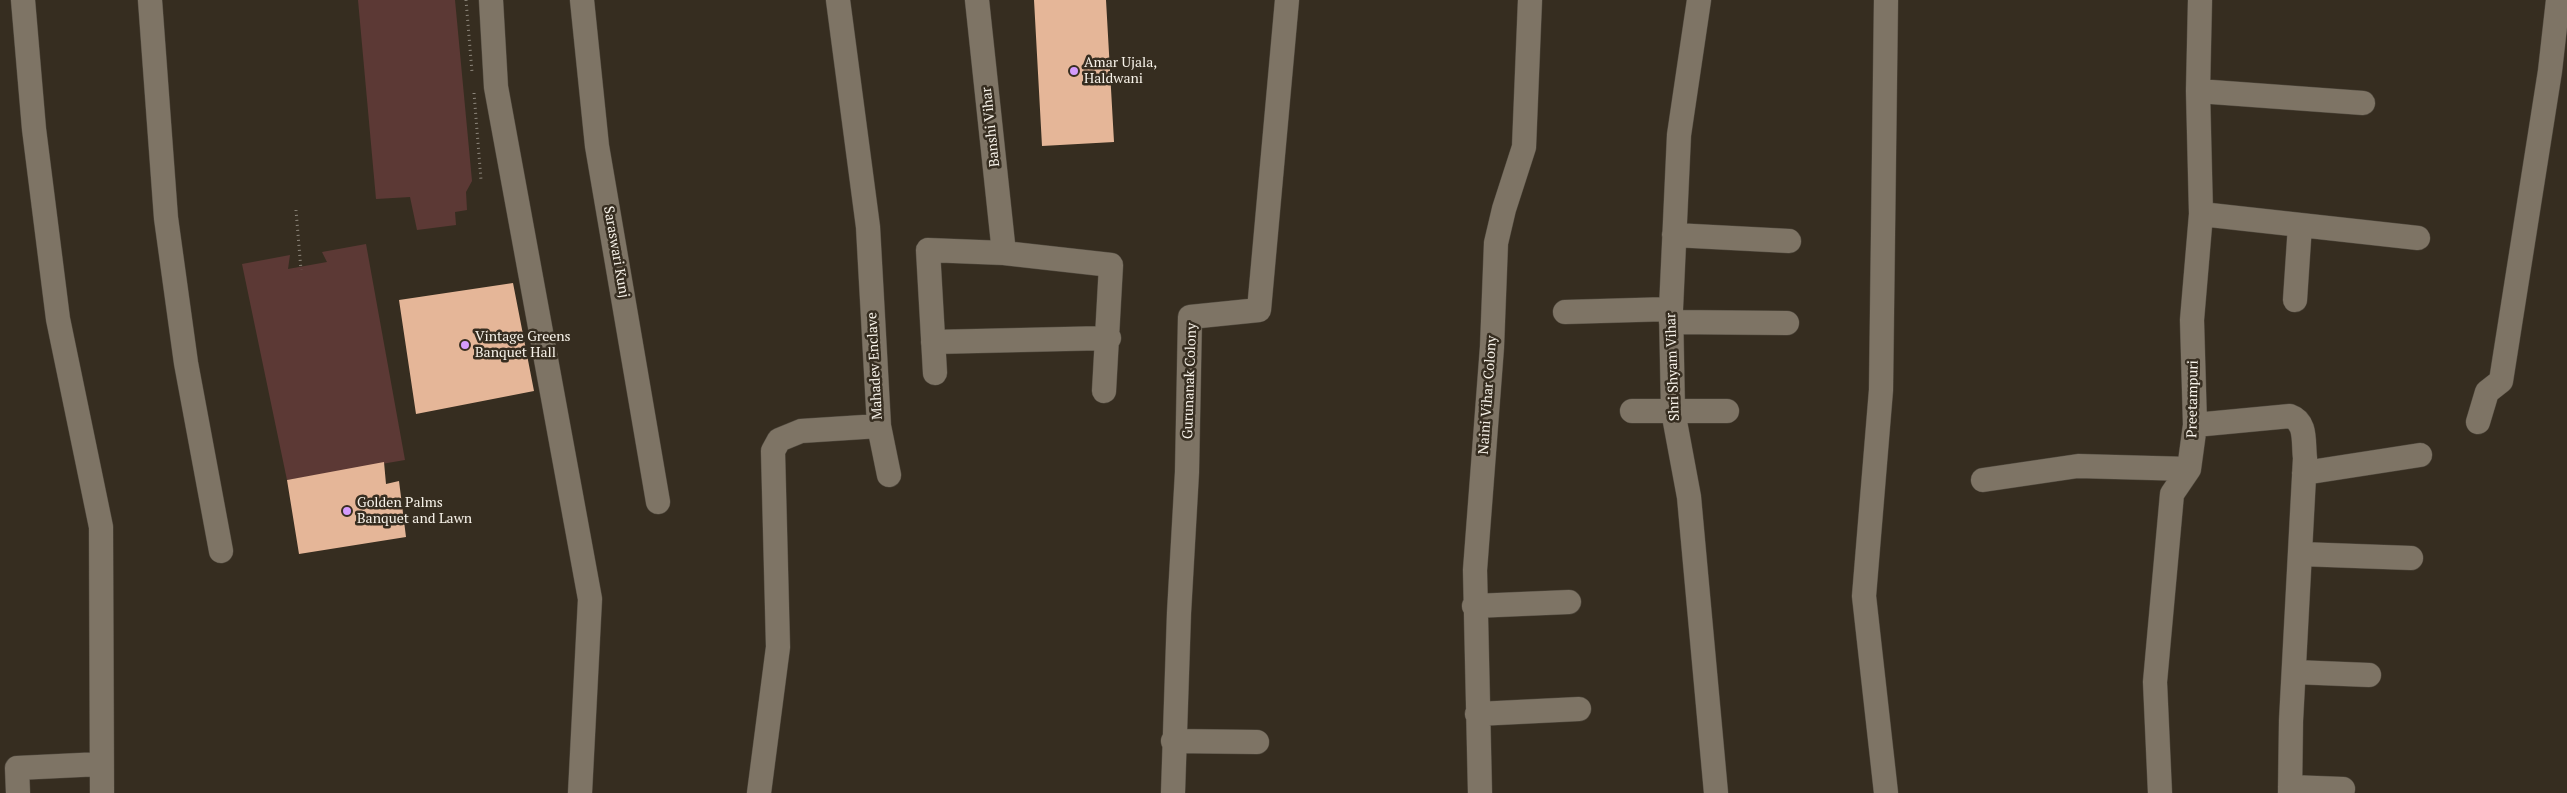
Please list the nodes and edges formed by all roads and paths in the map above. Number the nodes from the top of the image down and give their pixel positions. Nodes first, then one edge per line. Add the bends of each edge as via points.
1 (23, 0) edge
2 (150, 0) edge
3 (491, 0) edge
4 (582, 0) edge
5 (838, 0) edge
6 (977, 0) edge
7 (1287, 0) edge
8 (1530, 0) edge
9 (1699, 0) edge
10 (1886, 0) edge
11 (2200, 0) edge
12 (2558, 0) edge
13 (2198, 91) junction
14 (2363, 103) dead end
15 (296, 210) dead end
16 (2202, 214) junction
17 (2300, 225) junction
18 (1674, 235) junction
19 (2418, 238) dead end
20 (1789, 241) dead end
21 (1004, 253) junction
22 (301, 270) dead end
23 (2295, 300) dead end
24 (1565, 312) dead end
25 (1671, 315) junction
26 (1787, 323) dead end
27 (1109, 338) junction
28 (933, 342) junction
29 (935, 373) dead end
30 (1104, 391) dead end
31 (1673, 411) junction
32 (1727, 411) dead end
33 (1632, 412) dead end
34 (2478, 422) dead end
35 (2195, 425) junction
36 (879, 426) junction
37 (2420, 456) dead end
38 (2189, 468) junction
39 (2304, 473) junction
40 (889, 475) dead end
41 (1983, 480) dead end
42 (658, 502) dead end
43 (221, 551) dead end
44 (2300, 554) junction
45 (2411, 558) dead end
46 (1570, 602) dead end
47 (1474, 606) junction
48 (2294, 672) junction
49 (2368, 675) dead end
50 (1579, 709) dead end
51 (1477, 714) junction
52 (1173, 741) junction
53 (1257, 742) dead end
54 (101, 764) junction
55 (2343, 789) dead end
56 (2290, 790) edge
57 (18, 793) edge
58 (102, 793) edge
59 (580, 793) edge
60 (759, 793) edge
61 (1173, 793) edge
62 (1480, 793) edge
63 (1716, 793) edge
64 (1886, 793) edge
65 (2160, 793) edge

1 - 54 street via 34,129 58,319 101,527
2 - 43 street via 166,218 186,363
3 - 59 street via 496,87 590,600
4 - 42 street, Saraswari Kunj via 597,146
5 - 36 street, Mahadev Enclave via 868,227
6 - 21 street, Banshi Vihar
7 - 52 street, Gurunanak Colony via 1259,310 1190,317 1188,472
8 - 47 street, Naini Vihar Colony via 1524,147 1496,243
9 - 18 street, Shri Shyam Vihar via 1679,135
10 - 64 street via 1881,390 1864,596
11 - 13 street, Preetampuri
12 - 34 street via 2550,71 2501,381 2487,392
13 - 14 street
13 - 16 street, Preetampuri
15 - 22 path
16 - 17 street
16 - 35 street, Preetampuri via 2192,320
17 - 19 street
17 - 23 street
18 - 20 street
18 - 25 street, Shri Shyam Vihar
21 - 27 street via 1111,265
21 - 28 street via 928,250
24 - 25 street
25 - 26 street
25 - 31 street, Shri Shyam Vihar
27 - 28 street
27 - 30 street
28 - 29 street
31 - 32 street
31 - 33 street
31 - 63 street, Shri Shyam Vihar via 1689,497
35 - 38 street, Preetampuri
35 - 39 street via 2290,416 2297,419 2302,425
36 - 40 street
36 - 60 street, Mahadev Enclave via 801,431 779,440 773,450 778,647
37 - 39 street
38 - 41 street via 2078,466
38 - 65 street, Preetampuri via 2172,494 2155,682
39 - 44 street
44 - 45 street
44 - 48 street
46 - 47 street
47 - 51 street, Naini Vihar Colony
48 - 49 street
48 - 56 street
50 - 51 street
51 - 62 street, Naini Vihar Colony
52 - 53 street
52 - 61 street, Gurunanak Colony
54 - 57 street via 17,768
54 - 58 street
55 - 56 street

